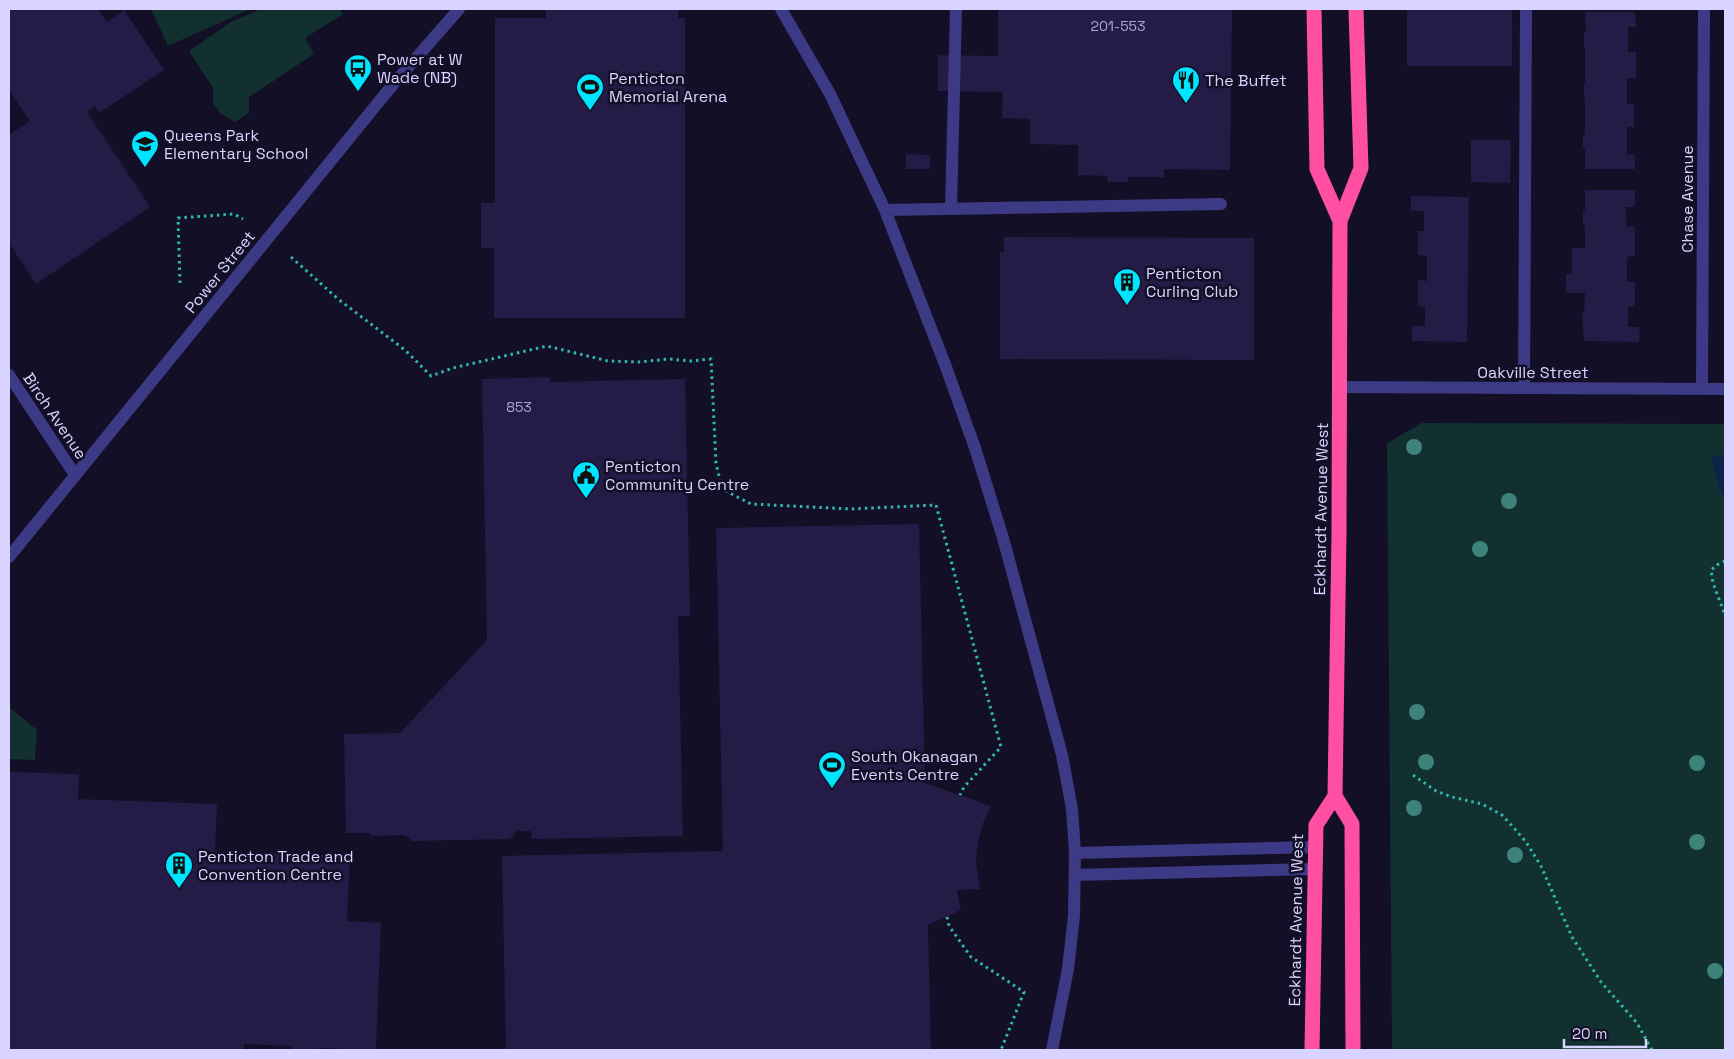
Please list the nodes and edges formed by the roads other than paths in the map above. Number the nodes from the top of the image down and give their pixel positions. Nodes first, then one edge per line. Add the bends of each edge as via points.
1 (459, 9) edge
2 (782, 9) edge
3 (956, 9) edge
4 (1314, 9) edge
5 (1356, 9) edge
6 (1366, 9) edge
7 (1526, 9) edge
8 (1704, 9) edge
9 (1357, 42) junction
10 (1221, 204) dead end
11 (951, 208) junction
12 (885, 210) junction
13 (1340, 221) junction
14 (9, 375) edge
15 (1340, 387) junction
16 (1524, 388) junction
17 (1702, 389) junction
18 (1725, 389) edge
19 (75, 475) junction
20 (9, 558) edge
21 (1335, 796) junction
22 (1315, 847) junction
23 (1075, 853) junction
24 (1314, 869) junction
25 (1075, 875) junction
26 (1052, 1050) edge
27 (1312, 1050) edge
28 (1353, 1050) edge

1 - 19 street, Power Street via 390,88
2 - 12 street via 830,94
3 - 11 street
4 - 13 highway, Eckhardt Avenue West via 1316,169
5 - 9 highway, Eckhardt Avenue West
6 - 9 highway
7 - 16 street
8 - 17 street, Chase Avenue
9 - 13 highway, Eckhardt Avenue West via 1361,168
10 - 11 street
11 - 12 street
12 - 23 street via 975,448 1003,538 1062,755 1072,809
13 - 15 highway, Eckhardt Avenue West
14 - 19 street, Birch Avenue
15 - 16 street, Oakville Street
15 - 21 highway, Eckhardt Avenue West
16 - 17 street, Oakville Street
17 - 18 street, Oakville Street
19 - 20 street, Power Street
21 - 22 highway, Eckhardt Avenue West via 1316,825
21 - 28 highway via 1352,824
22 - 23 street
22 - 24 highway, Eckhardt Avenue West
23 - 25 street
24 - 25 street
24 - 27 highway, Eckhardt Avenue West
25 - 26 street via 1068,969

